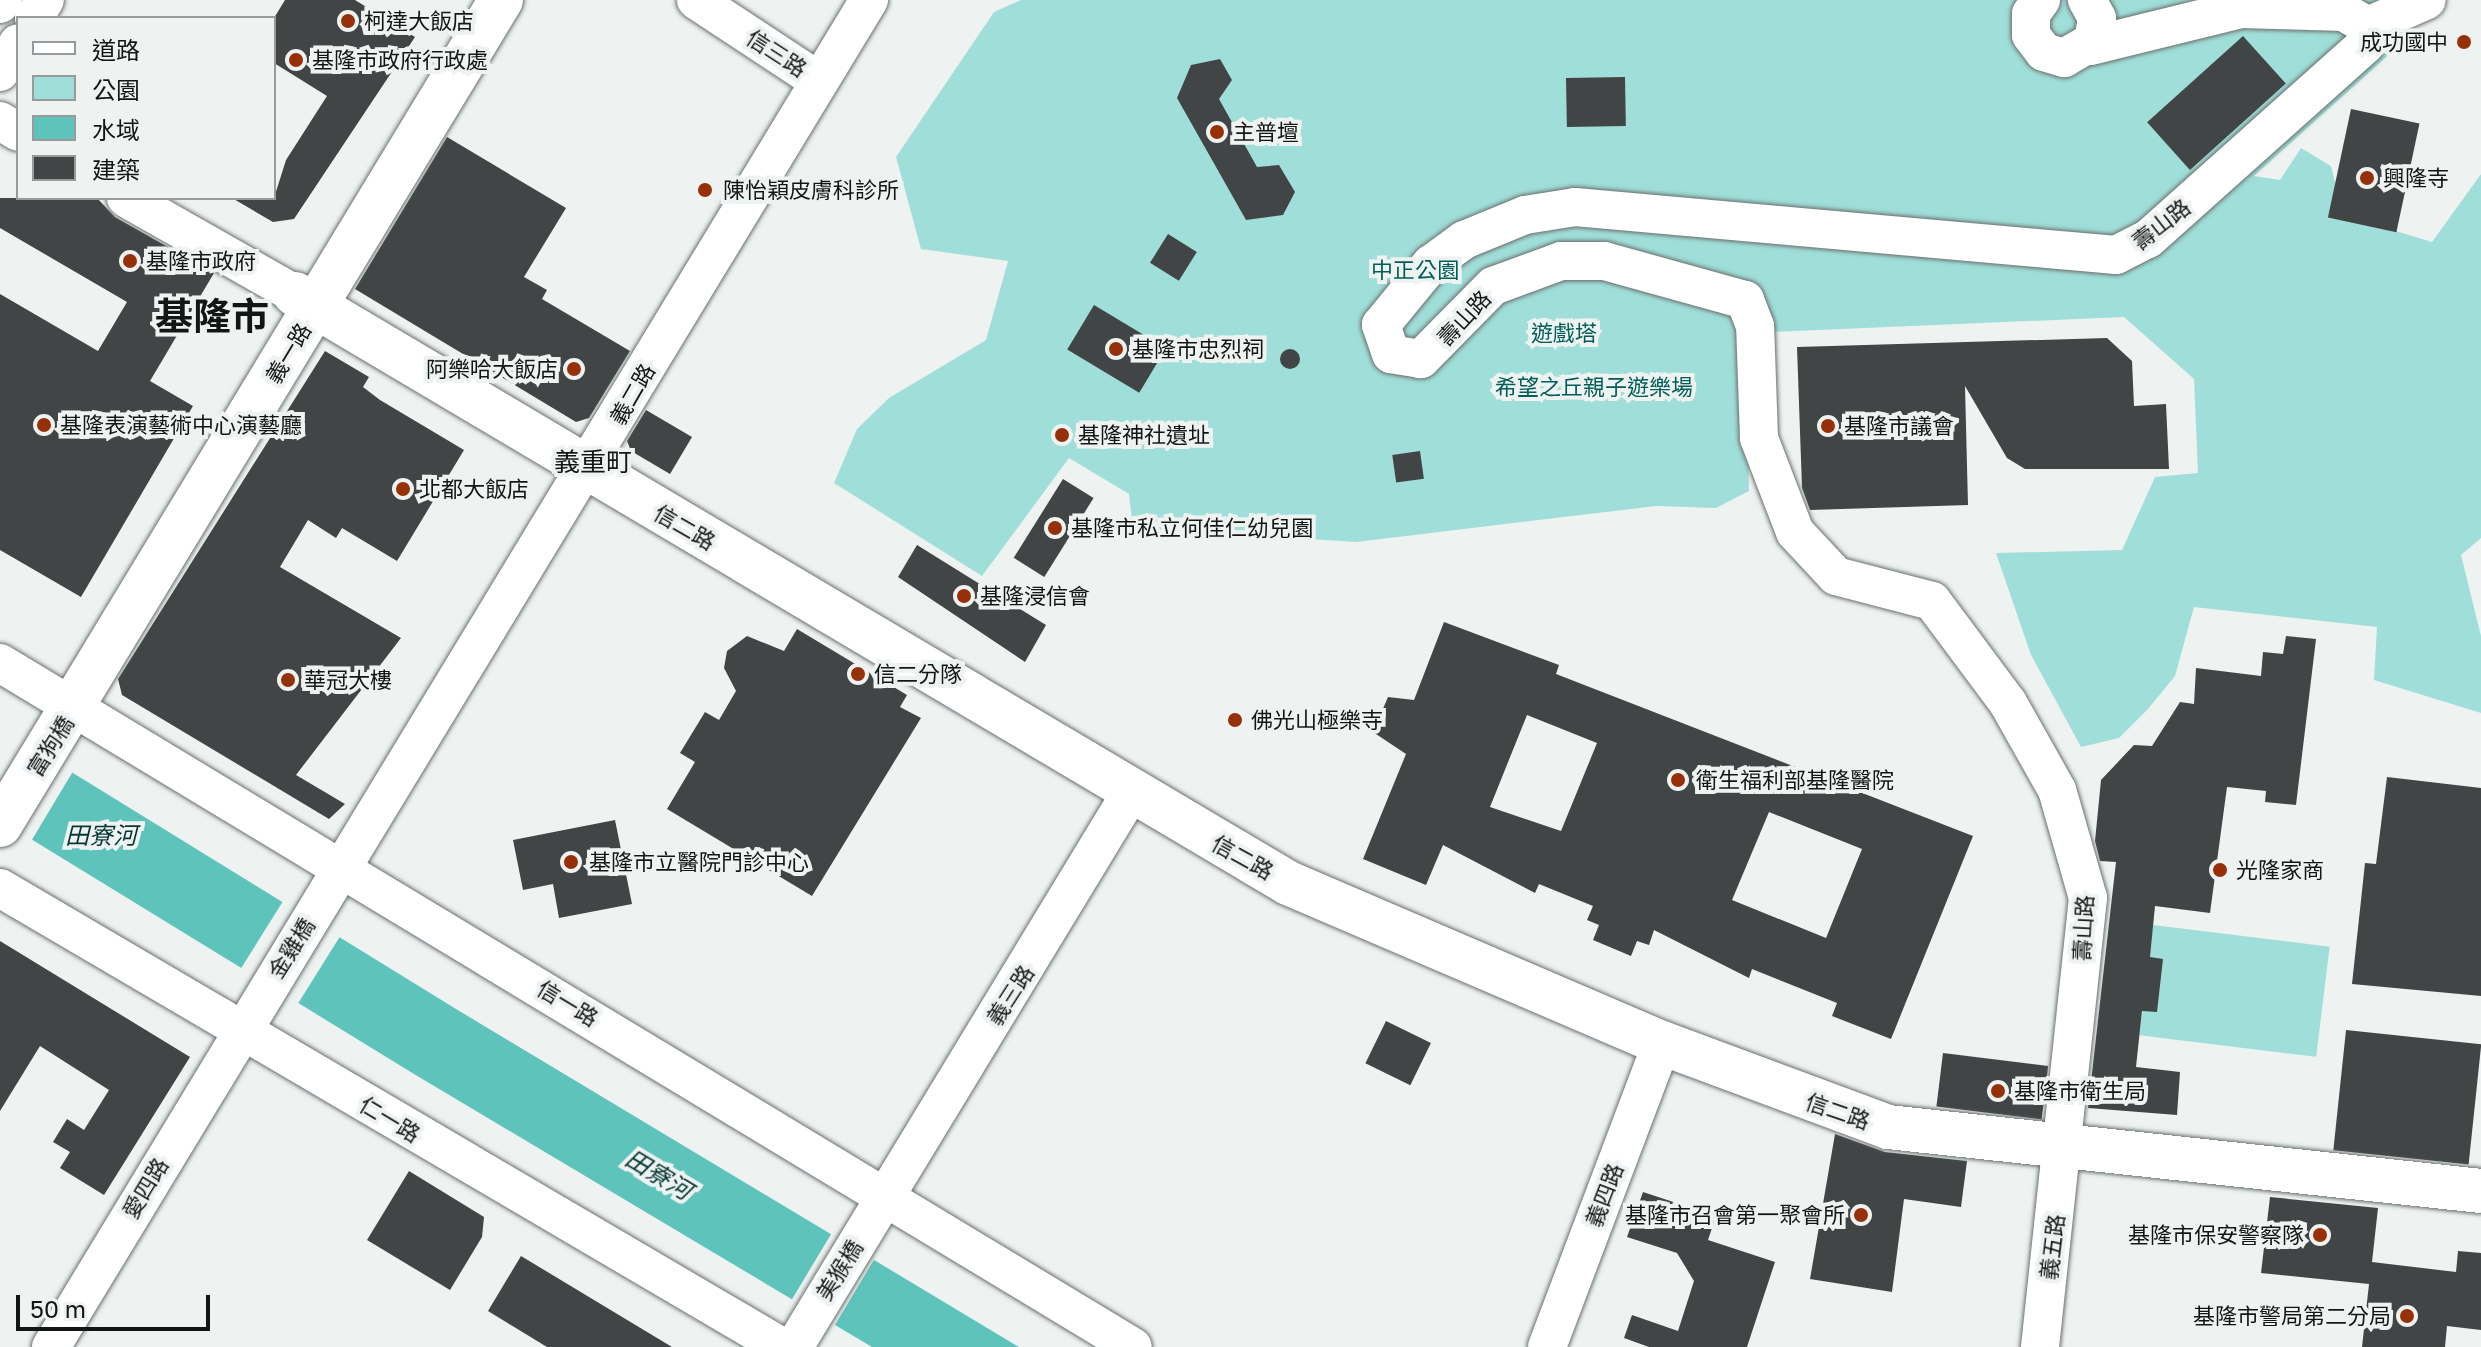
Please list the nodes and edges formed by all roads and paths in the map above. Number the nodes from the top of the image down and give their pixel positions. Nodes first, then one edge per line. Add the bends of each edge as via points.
1 (473, 0) edge
2 (501, 0) edge
3 (696, 0) edge
4 (869, 0) edge
5 (2041, 0) edge
6 (2087, 0) edge
7 (2427, 0) edge
8 (2368, 26) junction
9 (16, 46) edge
10 (2090, 46) junction
11 (0, 72) edge
12 (819, 81) junction
13 (130, 200) edge
14 (305, 300) junction
15 (588, 470) junction
16 (0, 663) edge
17 (64, 700) junction
18 (0, 778) edge
19 (1130, 794) junction
20 (0, 825) edge
21 (344, 869) junction
22 (0, 888) edge
23 (239, 1029) junction
24 (1662, 1043) junction
25 (2065, 1146) junction
26 (2481, 1191) edge
27 (886, 1195) junction
28 (51, 1347) edge
29 (782, 1347) edge
30 (794, 1347) edge
31 (1133, 1347) edge
32 (1547, 1347) edge
33 (2040, 1347) edge

1 - 14 main road, 義一路
2 - 14 main road, 義一路
3 - 12 street, 信三路
4 - 12 street, 義二路
5 - 10 street via 2029,29 2044,52 2064,58
6 - 10 street via 2097,18
7 - 8 street
8 - 10 street via 2344,12 2241,9
8 - 25 street, 壽山路 via 2354,55 2148,239 2116,255 1575,207 1525,215 1464,240 1414,282 1381,325 1391,354 1421,359 1493,286 1561,261 1604,261 1745,300 1755,326 1759,438 1795,532 1836,576 1913,591 1947,616 2008,703 2069,820 2088,898
9 - 11 street
12 - 15 street, 義二路
13 - 14 street, 信二路
14 - 15 main road, 信二路
14 - 17 main road, 義一路
15 - 19 main road, 信二路
15 - 21 street, 義二路
16 - 17 street, 信一路
17 - 18 main road, 富狗橋
17 - 20 main road, 富狗橋
17 - 21 street, 信一路
19 - 24 main road, 信二路 via 1288,883
19 - 27 street, 義三路
21 - 23 street, 金雞橋
21 - 27 street, 信一路
22 - 23 street, 仁一路
23 - 28 street, 愛四路
23 - 29 street, 仁一路
24 - 25 main road, 信二路 via 1888,1127
24 - 32 street, 義四路
25 - 26 main road, 信二路
25 - 33 street, 義五路
27 - 30 street, 美猴橋
27 - 31 street, 信一路

